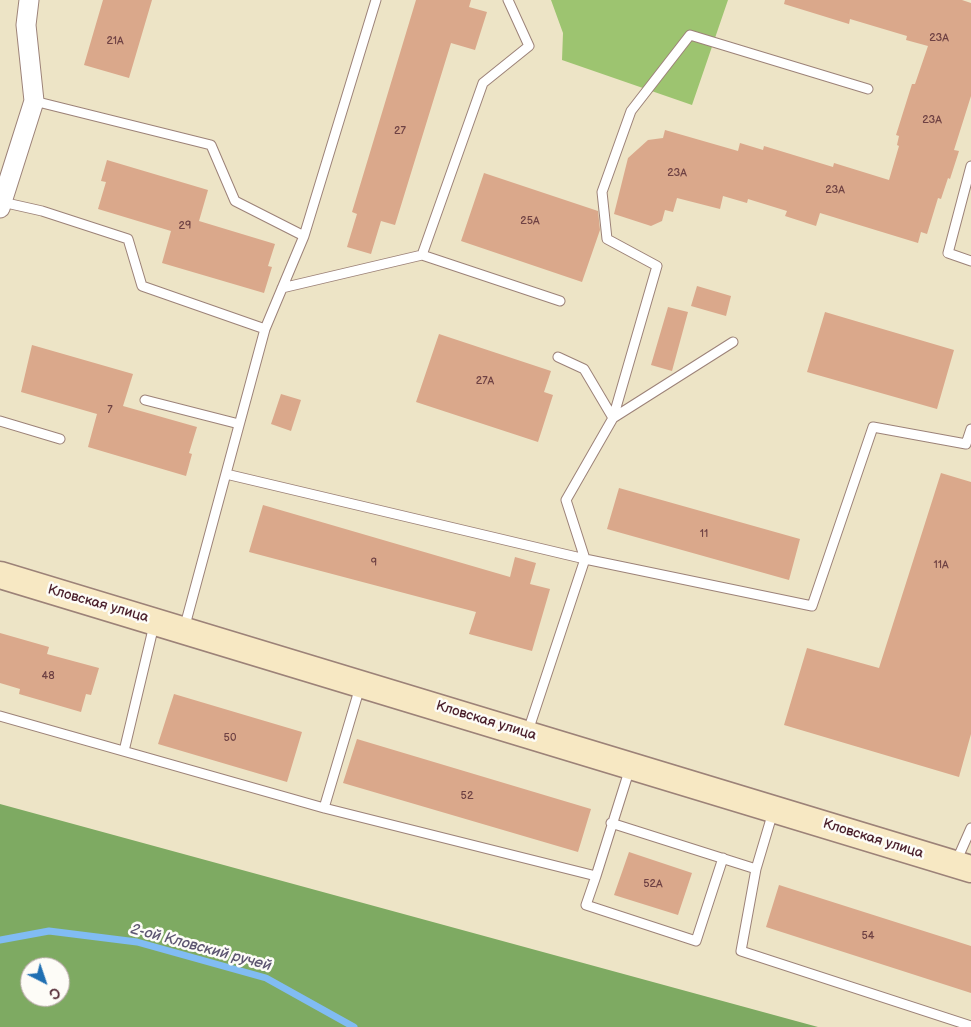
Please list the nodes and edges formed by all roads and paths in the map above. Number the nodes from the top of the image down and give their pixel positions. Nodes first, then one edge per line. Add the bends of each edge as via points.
1 (29, 0) edge
2 (376, 0) edge
3 (508, 0) edge
4 (868, 89) dead end
5 (34, 101) junction
6 (971, 166) edge
7 (1, 205) edge
8 (304, 236) junction
9 (422, 255) junction
10 (971, 261) edge
11 (282, 288) junction
12 (560, 301) dead end
13 (265, 330) junction
14 (733, 342) dead end
15 (558, 357) dead end
16 (146, 400) dead end
17 (613, 418) junction
18 (0, 421) edge
19 (240, 424) junction
20 (971, 429) edge
21 (60, 439) dead end
22 (226, 474) junction
23 (584, 559) junction
24 (0, 575) edge
25 (155, 620) junction
26 (184, 630) junction
27 (362, 684) junction
28 (0, 716) edge
29 (527, 734) junction
30 (124, 751) junction
31 (631, 766) junction
32 (324, 808) junction
33 (774, 809) junction
34 (611, 823) junction
35 (971, 828) edge
36 (723, 858) junction
37 (963, 867) edge
38 (756, 869) junction
39 (596, 876) junction
40 (971, 1026) edge

1 - 5 street via 26,25
2 - 8 lane
3 - 9 lane via 529,46 483,83
4 - 17 lane via 690,36 631,111 602,192 607,239 656,266
5 - 7 street
5 - 8 lane via 211,145 236,201
6 - 10 lane via 948,253
7 - 13 lane via 42,211 128,239 142,286
8 - 11 lane
9 - 11 lane
9 - 12 lane
11 - 13 lane
13 - 19 lane
14 - 17 lane
15 - 17 lane via 584,369
16 - 19 lane
17 - 23 lane via 566,500
18 - 21 lane
19 - 22 lane
20 - 23 lane via 966,444 873,427 812,606
22 - 23 lane
22 - 26 lane
23 - 29 lane
24 - 25 street, Кловская улица
25 - 26 street, Кловская улица
25 - 30 lane
26 - 27 street, Кловская улица
27 - 29 street, Кловская улица
27 - 32 lane
28 - 30 lane
29 - 31 street, Кловская улица
30 - 32 lane
31 - 33 street, Кловская улица
31 - 34 lane
32 - 39 lane
33 - 37 street, Кловская улица
33 - 38 lane
34 - 36 lane
34 - 39 lane
35 - 37 lane
36 - 38 lane
36 - 39 lane via 696,941 586,906
38 - 40 lane via 741,951

